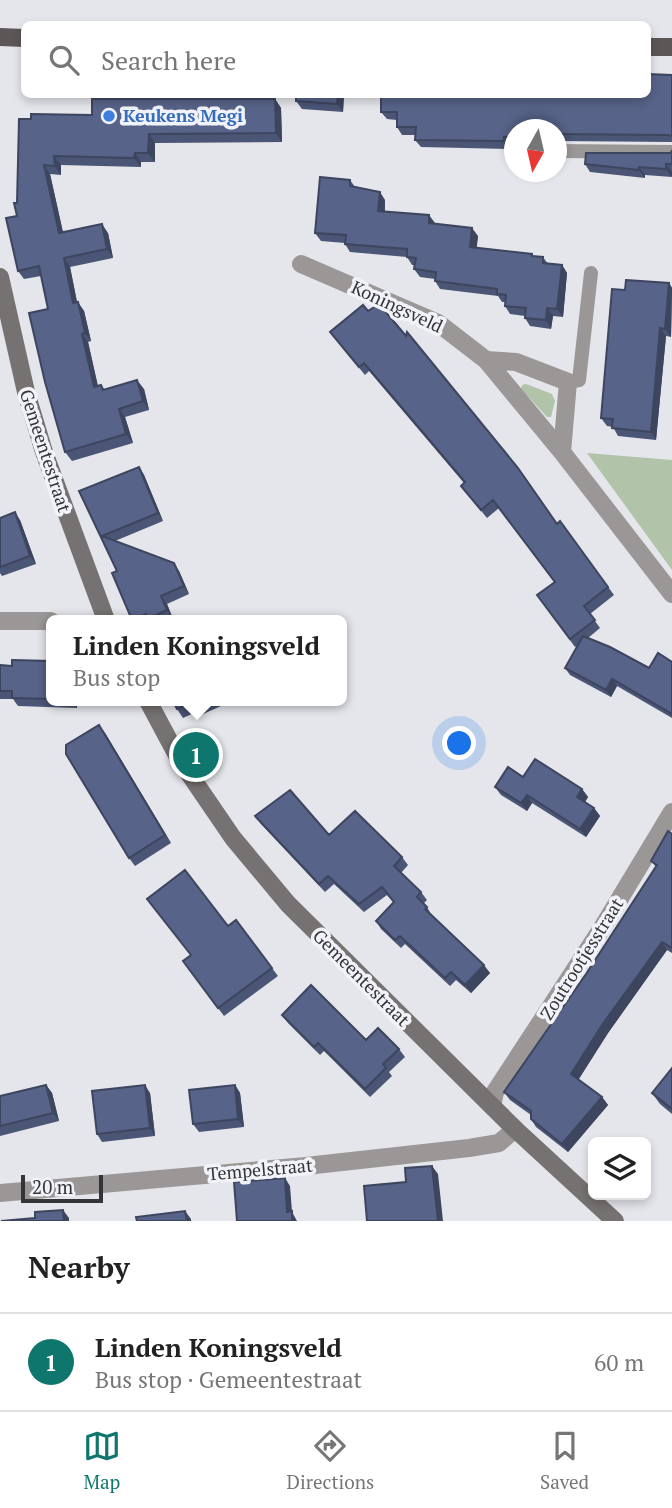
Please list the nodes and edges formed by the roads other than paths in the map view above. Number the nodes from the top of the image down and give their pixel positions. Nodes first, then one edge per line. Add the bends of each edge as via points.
1 (0, 37) edge
2 (21, 38) edge
3 (651, 47) edge
4 (672, 47) edge
5 (567, 151) edge
6 (672, 152) edge
7 (302, 264) dead end
8 (591, 273) dead end
9 (0, 277) edge
10 (486, 360) junction
11 (568, 382) junction
12 (562, 452) junction
13 (672, 594) edge
14 (104, 615) edge
15 (0, 621) edge
16 (46, 621) edge
17 (151, 706) edge
18 (672, 812) edge
19 (492, 1106) junction
20 (515, 1129) junction
21 (0, 1193) edge
22 (615, 1221) edge

1 - 2 main road
3 - 4 main road
5 - 6 lane
7 - 10 street, Koningsveld via 438,323
8 - 11 lane via 579,380
9 - 14 street, Gemeentestraat via 44,452
10 - 11 street via 516,362
10 - 12 street, Koningsveld
11 - 12 street
12 - 13 street, Koningsveld
15 - 16 street
17 - 19 street, Gemeentestraat via 179,759 233,838 288,904
18 - 19 street, Zoutrootjesstraat via 495,1093
19 - 20 street, Gemeentestraat
20 - 21 street, Tempelstraat via 499,1143 469,1148
20 - 22 street, Gemeentestraat

